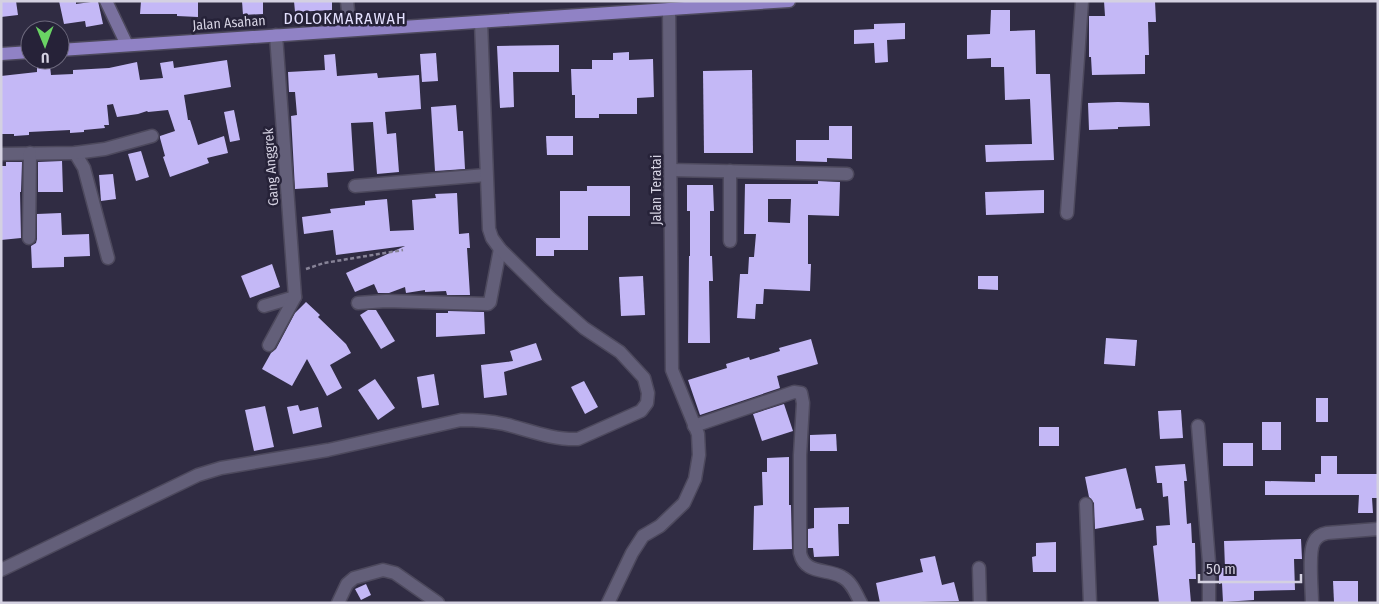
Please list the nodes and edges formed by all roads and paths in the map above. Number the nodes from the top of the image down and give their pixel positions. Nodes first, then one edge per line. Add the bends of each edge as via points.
1 (106, 1) edge
2 (347, 1) edge
3 (789, 1) edge
4 (1082, 1) edge
5 (774, 2) edge
6 (663, 7) edge
7 (481, 22) junction
8 (350, 30) junction
9 (276, 35) junction
10 (127, 45) junction
11 (70, 49) edge
12 (20, 53) edge
13 (1, 54) edge
14 (152, 136) dead end
15 (30, 153) junction
16 (75, 153) junction
17 (1, 154) edge
18 (670, 170) junction
19 (730, 171) junction
20 (847, 174) dead end
21 (486, 175) junction
22 (355, 186) dead end
23 (1067, 213) dead end
24 (28, 238) dead end
25 (730, 242) dead end
26 (500, 249) junction
27 (402, 250) dead end
28 (108, 258) dead end
29 (294, 274) junction
30 (295, 297) junction
31 (358, 303) dead end
32 (264, 306) dead end
33 (269, 345) dead end
34 (694, 426) junction
35 (1198, 426) dead end
36 (1086, 504) dead end
37 (1378, 529) edge
38 (980, 568) dead end
39 (1, 570) edge
40 (338, 603) edge
41 (438, 603) edge
42 (608, 603) edge
43 (860, 603) edge
44 (980, 603) edge
45 (1090, 603) edge
46 (1209, 603) edge
47 (1312, 603) edge

1 - 10 street
2 - 8 street
3 - 5 main road, Jalan Asahan
4 - 23 street
5 - 6 main road, Jalan Asahan
6 - 7 main road, Jalan Asahan
6 - 18 street, Jalan Teratai
7 - 8 main road, Jalan Asahan
7 - 21 street
8 - 9 main road, Jalan Asahan
9 - 10 main road, Jalan Asahan
9 - 29 street, Gang Anggrek
10 - 11 main road, Jalan Asahan
12 - 13 main road
14 - 16 street via 105,149
15 - 16 street
15 - 17 street
15 - 24 street
16 - 28 street via 84,168
18 - 19 street
18 - 34 street, Jalan Teratai via 672,370
19 - 20 street
19 - 25 street
21 - 22 street
21 - 26 street via 488,229
26 - 31 street via 488,304
26 - 39 street via 584,328 620,352 644,378 648,393 647,403 641,411 578,439 567,440 483,420 461,420 328,450 221,468 198,475
27 - 29 path via 324,263
29 - 30 street, Gang Anggrek
30 - 32 street
30 - 33 street
34 - 42 street via 698,434 699,455 695,479 684,503 660,526 643,536
34 - 43 street via 794,392 801,393 801,560 810,568 842,577 852,587
35 - 46 street via 1209,562
36 - 45 street
37 - 47 street via 1320,534 1312,553
38 - 44 street
40 - 41 street via 347,584 354,578 383,570 396,573

